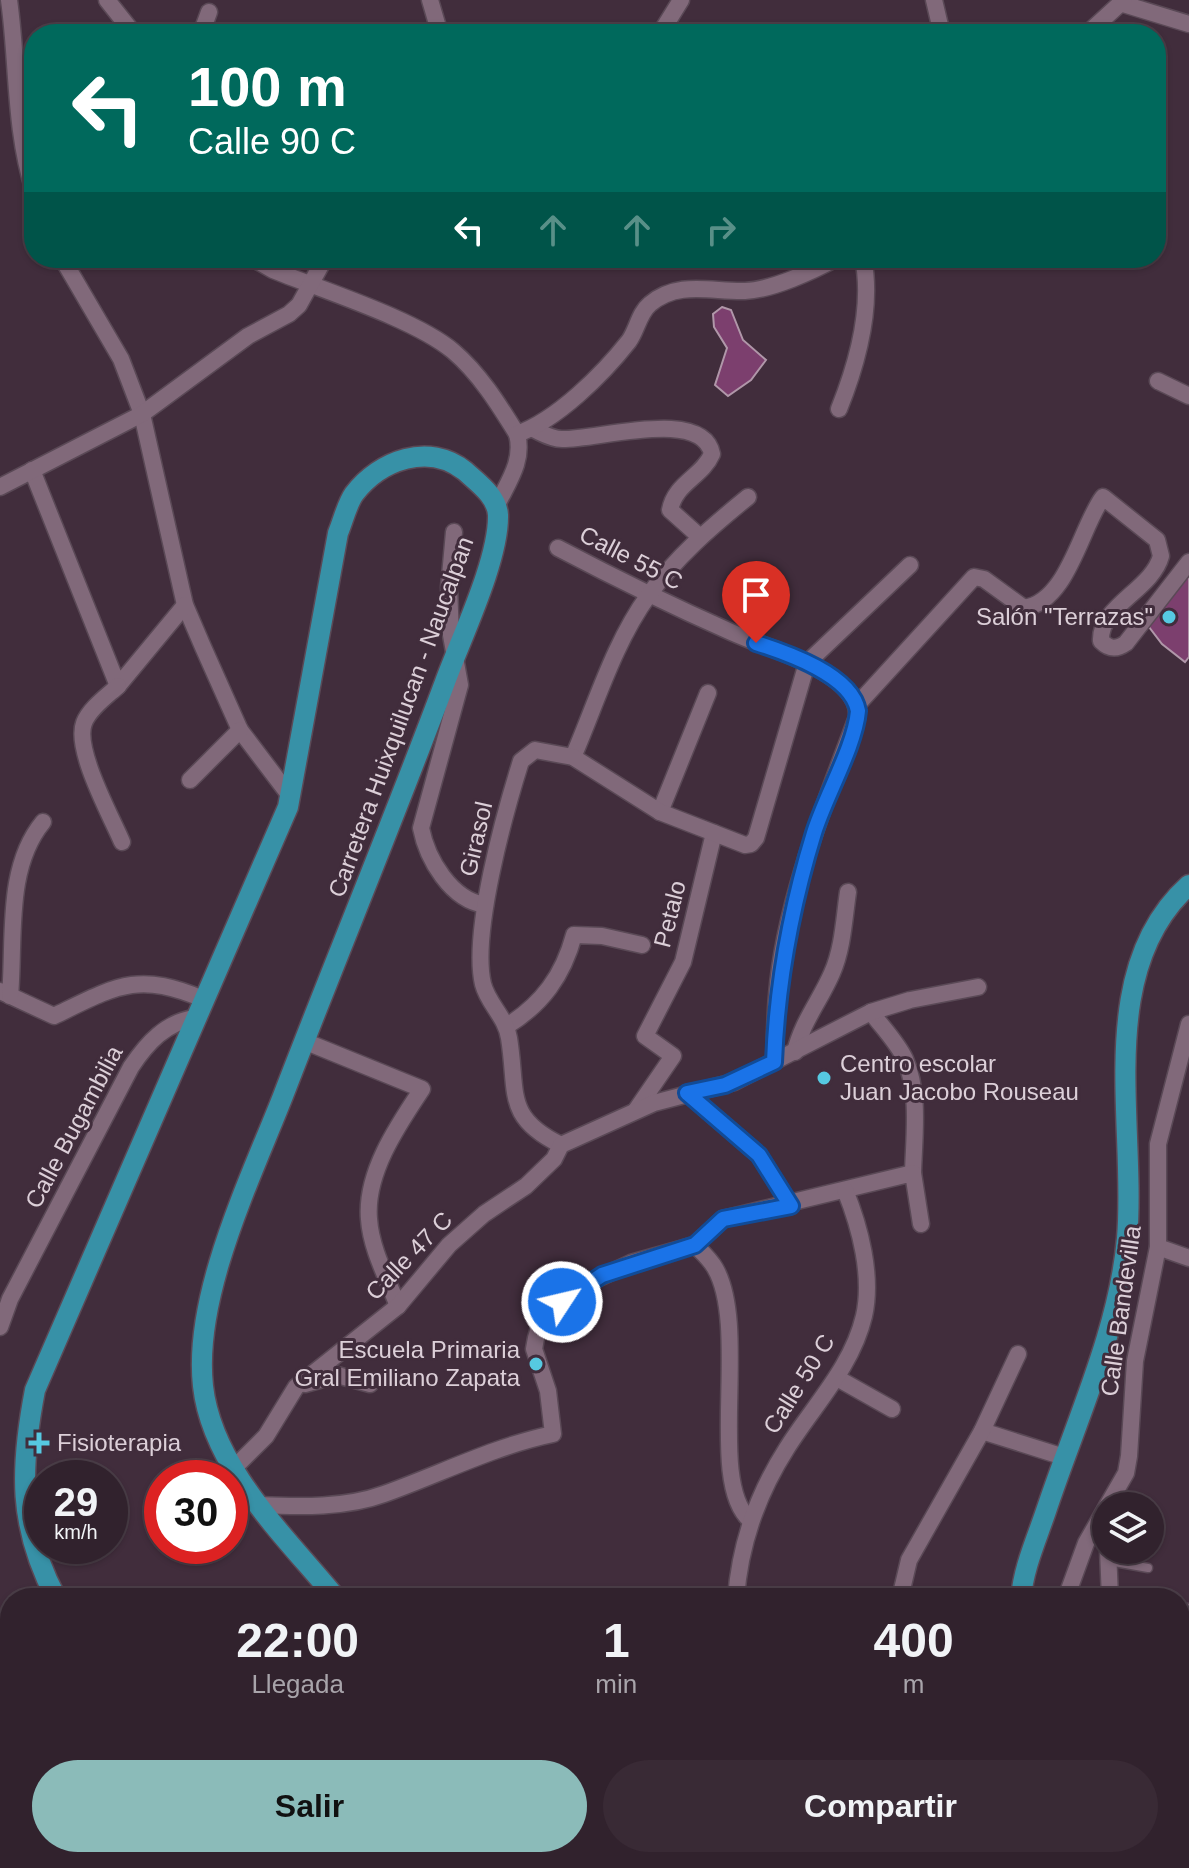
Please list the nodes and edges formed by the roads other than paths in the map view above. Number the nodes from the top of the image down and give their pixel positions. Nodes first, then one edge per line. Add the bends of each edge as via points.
1 (9, 0) edge
2 (107, 0) edge
3 (681, 0) edge
4 (934, 0) edge
5 (429, 1) edge
6 (1122, 2) edge
7 (209, 12) dead end
8 (126, 24) edge
9 (205, 24) edge
10 (437, 24) edge
11 (666, 24) edge
12 (940, 24) edge
13 (1098, 24) edge
14 (1189, 24) edge
15 (24, 146) edge
16 (68, 268) edge
17 (273, 268) edge
18 (320, 268) edge
19 (819, 268) edge
20 (864, 268) edge
21 (311, 286) junction
22 (1158, 381) dead end
23 (1189, 396) edge
24 (839, 409) dead end
25 (142, 414) junction
26 (525, 431) junction
27 (32, 470) junction
28 (0, 487) edge
29 (748, 497) dead end
30 (497, 505) junction
31 (454, 532) dead end
32 (699, 536) junction
33 (558, 548) dead end
34 (1189, 562) edge
35 (910, 565) dead end
36 (648, 595) junction
37 (185, 605) junction
38 (454, 659) junction
39 (807, 663) junction
40 (118, 686) junction
41 (708, 693) dead end
42 (855, 701) junction
43 (240, 730) junction
44 (573, 757) junction
45 (190, 780) dead end
46 (290, 796) junction
47 (660, 812) junction
48 (43, 822) dead end
49 (714, 833) junction
50 (122, 842) dead end
51 (1189, 885) edge
52 (848, 892) dead end
53 (485, 905) junction
54 (642, 945) dead end
55 (978, 987) dead end
56 (5, 993) edge
57 (199, 1009) junction
58 (871, 1012) junction
59 (1189, 1024) edge
60 (507, 1026) junction
61 (304, 1041) junction
62 (795, 1052) junction
63 (774, 1062) junction
64 (687, 1093) junction
65 (636, 1110) junction
66 (561, 1145) junction
67 (913, 1173) junction
68 (845, 1190) junction
69 (791, 1206) junction
70 (921, 1224) dead end
71 (695, 1245) junction
72 (1158, 1247) junction
73 (1189, 1258) edge
74 (5, 1298) edge
75 (398, 1306) junction
76 (0, 1327) edge
77 (1018, 1354) dead end
78 (837, 1378) junction
79 (370, 1384) dead end
80 (296, 1387) junction
81 (892, 1409) dead end
82 (982, 1431) junction
83 (1064, 1457) junction
84 (224, 1460) edge
85 (242, 1460) edge
86 (1115, 1492) edge
87 (248, 1493) edge
88 (260, 1505) junction
89 (750, 1520) junction
90 (1092, 1534) edge
91 (1108, 1564) edge
92 (1135, 1564) edge
93 (1148, 1568) dead end
94 (52, 1588) edge
95 (328, 1588) edge
96 (738, 1588) edge
97 (902, 1588) edge
98 (1024, 1588) edge
99 (1069, 1588) edge
100 (1110, 1588) edge

1 - 15 street
2 - 8 street
3 - 11 street
4 - 12 street
5 - 10 street
6 - 13 street
6 - 14 street
7 - 9 street
16 - 25 street via 121,359
17 - 21 street
18 - 21 street
19 - 26 street via 747,291 688,288 665,295 649,305 630,340 590,385
20 - 24 street via 859,347
21 - 25 street via 289,314 248,336
21 - 26 street via 416,329 452,350
22 - 23 street
25 - 27 street
25 - 37 street
26 - 30 street via 517,464
26 - 32 street via 562,439 676,428 695,431 709,443 712,454 674,495 670,510
27 - 28 street
27 - 40 street
29 - 32 street
30 - 38 main road, Carretera Huixquilucan - Naucalpan via 492,551
30 - 46 main road via 458,466 429,455 401,459 375,472 353,496 338,533
31 - 38 street, Girasol via 449,587
32 - 36 street
33 - 36 street, Calle 55 C
34 - 42 street via 1126,643 1112,648 1101,641 1103,623 1150,577 1161,556 1157,540 1103,497 1048,595 1024,608 984,579 970,579
35 - 39 street
36 - 39 street, Calle 55 C
36 - 44 street via 623,639
37 - 40 street
37 - 43 street
38 - 53 street, Girasol via 460,685 421,828 425,847 455,890
38 - 61 main road, Carretera Huixquilucan - Naucalpan
39 - 42 street, Calle 55 C via 825,672
39 - 49 street, Girasol via 756,838 751,844
40 - 50 street via 86,718 81,733
41 - 47 street
42 - 63 street via 857,717 814,834 783,954
43 - 45 street
43 - 46 street
44 - 47 street, Girasol
44 - 53 street, Girasol via 535,750 521,761
46 - 57 main road
47 - 49 street, Girasol
48 - 56 street via 20,861
49 - 65 street, Petalo via 683,962 645,1036 673,1056
51 - 83 main road via 1156,925 1135,983 1128,1041 1127,1240 1108,1330
52 - 62 street via 839,953
53 - 60 street via 484,984
54 - 60 street via 574,935 551,987
55 - 58 street, Calle 47 C
56 - 57 street via 54,1016 122,986 148,982 170,985
57 - 74 street, Calle Bugambilia via 174,1021 143,1048
57 - 94 main road via 35,1390 23,1486 32,1542
58 - 62 street, Calle 47 C
58 - 67 street via 908,1067 915,1107
59 - 72 street, Calle Bandevilla via 1158,1144
60 - 66 street via 519,1111 529,1127
61 - 75 street via 422,1089 394,1130 370,1197 370,1229
61 - 84 main road, Carretera Huixquilucan - Naucalpan via 205,1315 203,1389
62 - 63 street, Calle 47 C
63 - 64 street, Calle 47 C via 725,1085
64 - 65 street, Calle 47 C
64 - 69 street via 759,1155
65 - 66 street, Calle 47 C
66 - 75 street, Calle 47 C via 526,1186 449,1245
67 - 68 street
67 - 70 street
68 - 69 street
68 - 78 street, Calle 50 C via 863,1250 866,1297 859,1332
69 - 71 street via 723,1219
71 - 88 street via 631,1263 582,1286 549,1314 534,1349 548,1391 553,1434 487,1453 383,1495 305,1507
71 - 89 street via 719,1276 730,1337 731,1474 738,1503
72 - 73 street
72 - 86 street, Calle Bandevilla via 1135,1361 1129,1456
74 - 76 street, Calle Bugambilia
75 - 80 street, Calle 47 C
77 - 82 street
78 - 81 street
78 - 89 street, Calle 50 C via 788,1447
79 - 80 street via 337,1375
80 - 85 street, Calle 47 C via 266,1436
82 - 83 street
82 - 97 street via 909,1560
83 - 98 main road
87 - 88 main road, Carretera Huixquilucan - Naucalpan
88 - 95 main road, Carretera Huixquilucan - Naucalpan
89 - 96 street, Calle 50 C
90 - 99 street, Calle Bandevilla
91 - 100 street
92 - 93 lane

